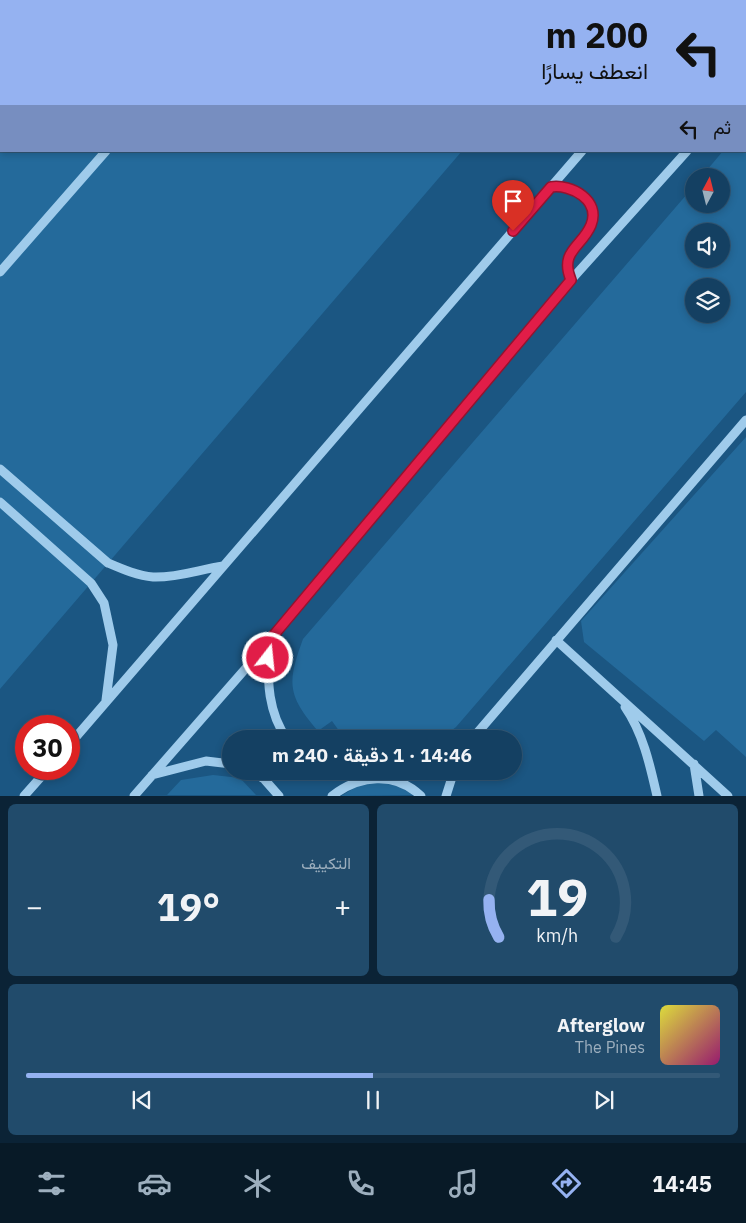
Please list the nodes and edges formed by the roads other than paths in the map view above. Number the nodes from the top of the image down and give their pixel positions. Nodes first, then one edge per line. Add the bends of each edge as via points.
1 (105, 152) edge
2 (581, 152) edge
3 (686, 152) edge
4 (551, 187) junction
5 (0, 272) edge
6 (571, 280) junction
7 (746, 420) edge
8 (0, 469) edge
9 (0, 502) edge
10 (224, 566) junction
11 (556, 640) junction
12 (268, 642) junction
13 (618, 695) junction
14 (106, 702) junction
15 (282, 730) edge
16 (479, 730) edge
17 (80, 732) edge
18 (222, 763) edge
19 (694, 764) junction
20 (152, 775) junction
21 (38, 780) edge
22 (265, 780) edge
23 (362, 780) edge
24 (394, 780) edge
25 (451, 780) edge
26 (24, 796) edge
27 (134, 796) edge
28 (279, 796) edge
29 (332, 796) edge
30 (421, 796) edge
31 (446, 796) edge
32 (657, 796) edge
33 (699, 796) edge
34 (728, 796) edge

1 - 5 street
2 - 4 street
3 - 6 street
4 - 6 street via 576,190 592,209 591,226 568,261
4 - 10 street
6 - 12 street
7 - 11 street
8 - 10 street via 108,563 153,576
9 - 14 street via 91,583 104,603 113,646
10 - 14 street
11 - 13 street
11 - 16 street
12 - 15 street via 269,694 274,716
12 - 20 street
13 - 19 street
13 - 32 street via 634,719
14 - 17 street
18 - 20 street via 184,765
19 - 33 street
19 - 34 street
20 - 27 street
21 - 26 street
22 - 28 street
23 - 29 street via 344,786
24 - 30 street
25 - 31 street

